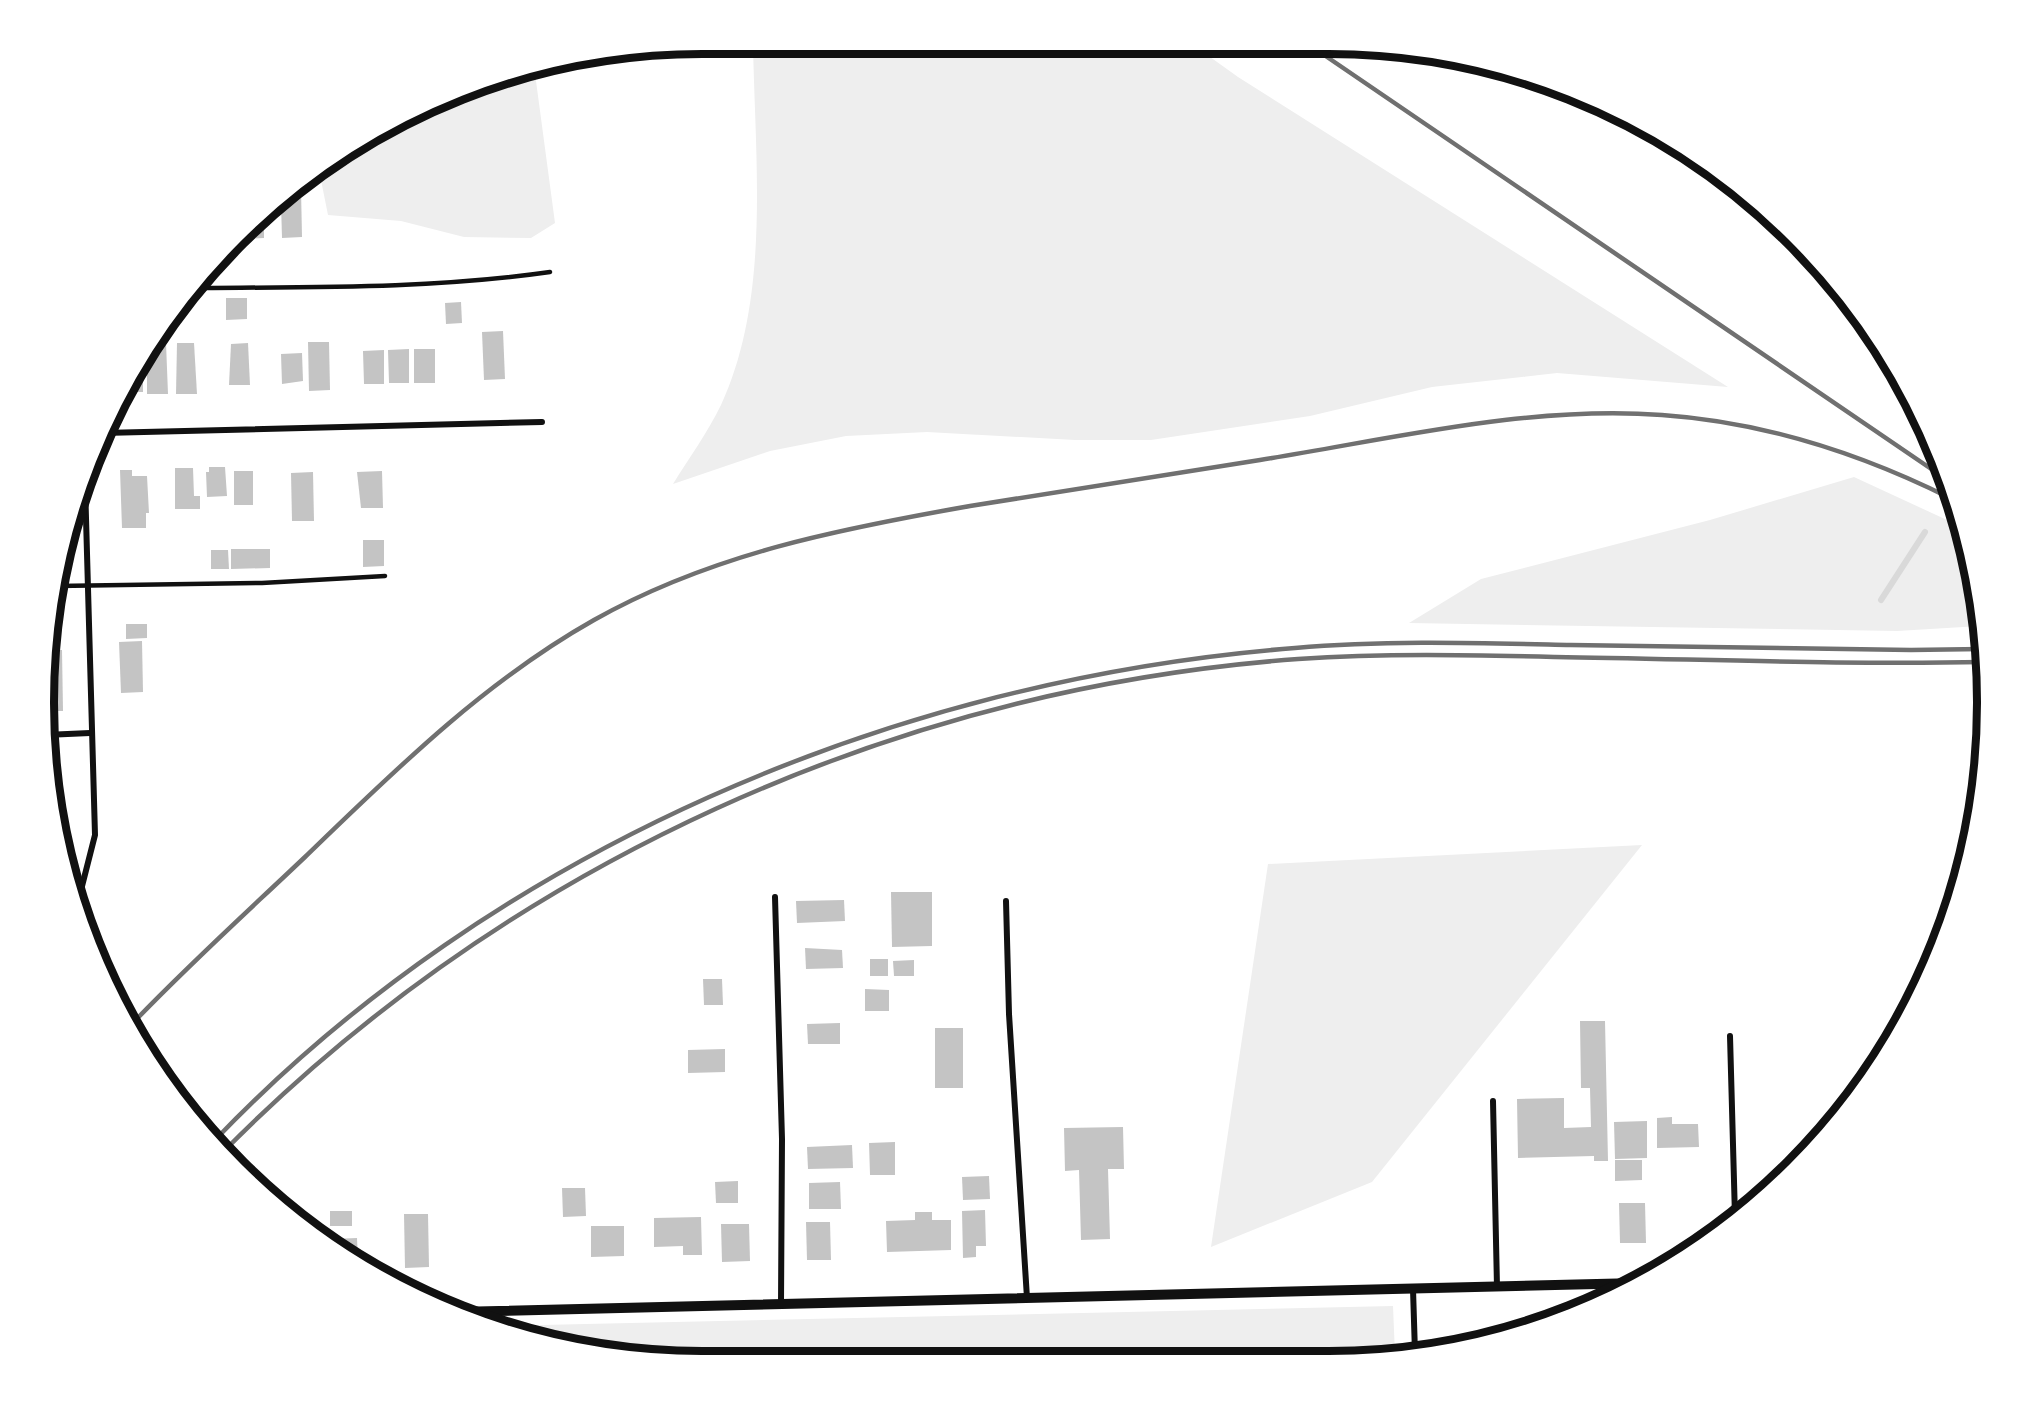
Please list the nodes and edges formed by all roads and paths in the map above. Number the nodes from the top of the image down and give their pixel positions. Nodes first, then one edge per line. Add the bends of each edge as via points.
1 (550, 272) dead end
2 (205, 288) edge
3 (542, 422) dead end
4 (113, 433) edge
5 (85, 503) edge
6 (386, 576) dead end
7 (87, 585) junction
8 (65, 586) edge
9 (90, 734) junction
10 (55, 735) edge
11 (81, 888) edge
12 (775, 897) dead end
13 (1006, 901) dead end
14 (1730, 1036) dead end
15 (1493, 1101) dead end
16 (1735, 1207) edge
17 (1616, 1284) edge
18 (1497, 1287) junction
19 (1413, 1289) junction
20 (1027, 1298) junction
21 (781, 1304) junction
22 (479, 1311) edge
23 (1415, 1345) edge

1 - 2 lane via 428,283
3 - 4 street
5 - 7 street
6 - 7 lane via 261,583
7 - 8 lane
7 - 9 street
9 - 10 street
9 - 11 street via 95,834
12 - 21 street via 782,1139
13 - 20 street
14 - 16 street
15 - 18 street
17 - 18 street
18 - 19 street
19 - 20 street
19 - 23 street
20 - 21 street
21 - 22 street

